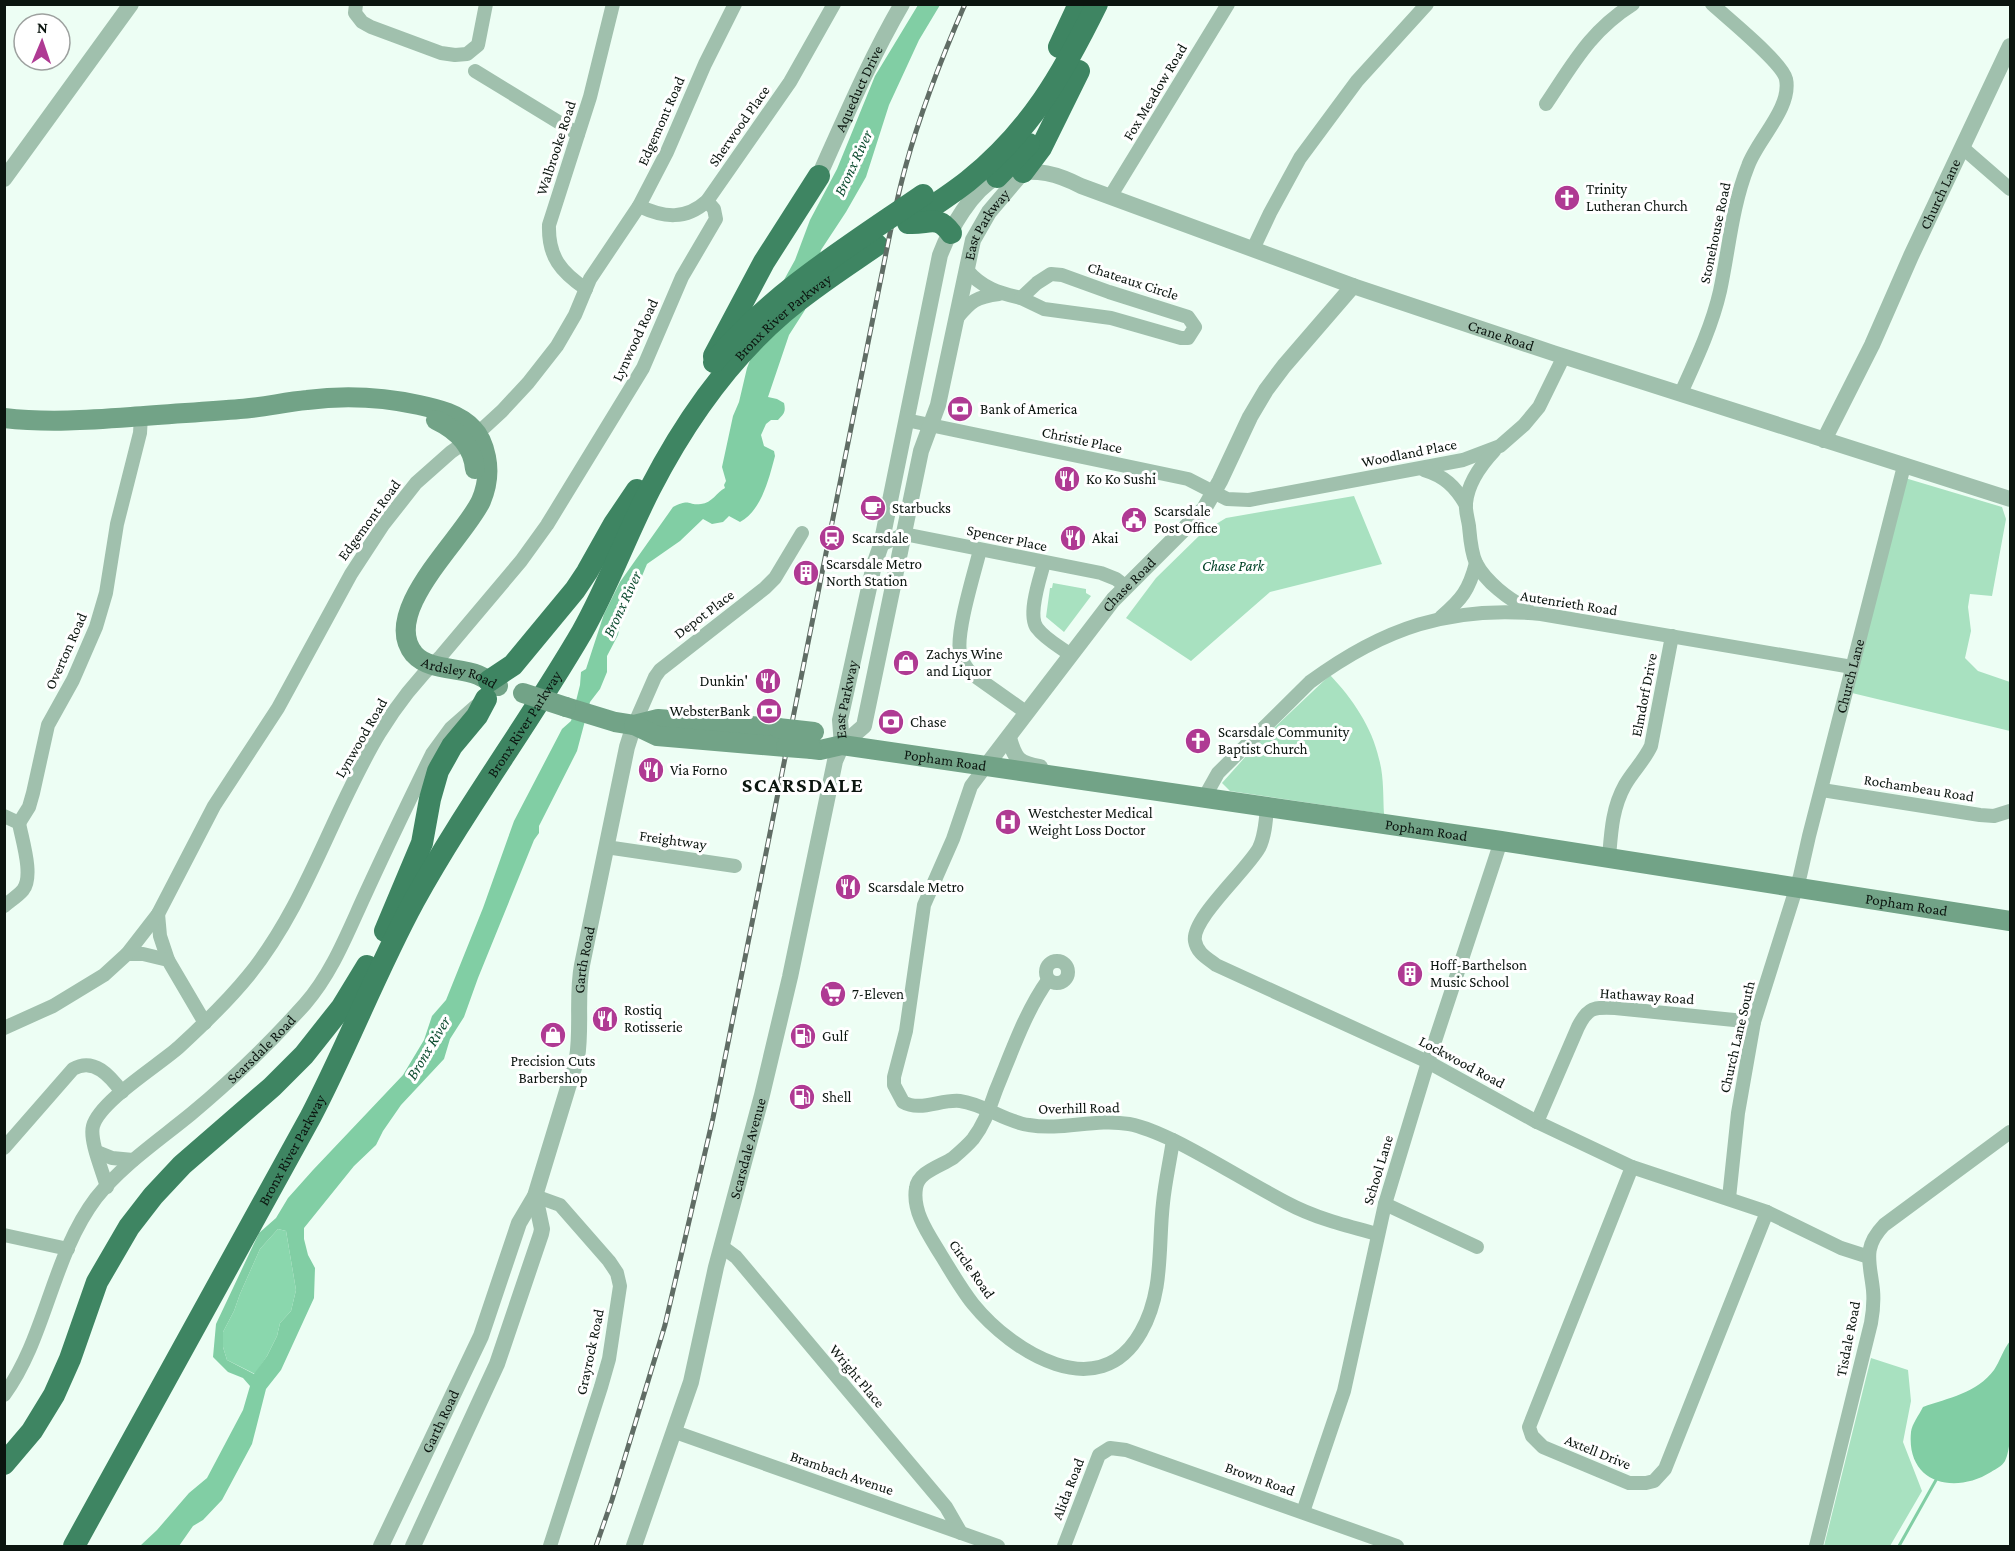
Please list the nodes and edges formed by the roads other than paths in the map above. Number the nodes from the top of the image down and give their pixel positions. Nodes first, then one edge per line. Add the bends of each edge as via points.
1 (131, 4) edge
2 (356, 4) edge
3 (486, 4) edge
4 (613, 4) edge
5 (735, 4) edge
6 (834, 4) edge
7 (902, 4) edge
8 (1079, 4) edge
9 (1097, 4) edge
10 (1113, 4) edge
11 (1228, 4) edge
12 (1426, 4) edge
13 (1633, 4) edge
14 (1712, 4) edge
15 (2010, 46) edge
16 (475, 71) dead end
17 (1546, 105) dead end
18 (578, 134) junction
19 (1964, 149) junction
20 (819, 176) joint
21 (1010, 178) junction
22 (4, 179) edge
23 (2010, 189) edge
24 (1110, 197) junction
25 (707, 201) junction
26 (639, 206) junction
27 (916, 214) junction
28 (947, 240) junction
29 (1253, 249) junction
30 (969, 257) junction
31 (1353, 286) junction
32 (586, 289) junction
33 (1001, 293) junction
34 (1022, 298) junction
35 (957, 318) junction
36 (1564, 356) junction
37 (715, 369) junction
38 (1681, 393) junction
39 (141, 416) junction
40 (4, 418) edge
41 (906, 420) junction
42 (931, 425) junction
43 (471, 438) junction
44 (1824, 440) junction
45 (1500, 446) junction
46 (1904, 466) junction
47 (1422, 469) junction
48 (637, 490) junction
49 (1214, 493) junction
50 (2010, 499) edge
51 (1466, 505) junction
52 (886, 518) junction
53 (905, 527) junction
54 (802, 533) dead end
55 (881, 544) junction
56 (980, 550) junction
57 (1044, 563) junction
58 (1476, 563) junction
59 (1125, 586) junction
60 (1541, 614) junction
61 (1439, 619) junction
62 (1672, 636) junction
63 (854, 655) junction
64 (1071, 655) junction
65 (876, 666) junction
66 (1852, 667) junction
67 (429, 668) junction
68 (491, 688) junction
69 (1027, 713) junction
70 (634, 725) junction
71 (1009, 738) junction
72 (842, 745) junction
73 (986, 766) junction
74 (1060, 776) junction
75 (1822, 790) junction
76 (1204, 798) junction
77 (1267, 807) junction
78 (2010, 811) edge
79 (4, 816) edge
80 (19, 823) junction
81 (1501, 841) junction
82 (606, 847) junction
83 (1609, 858) junction
84 (735, 866) dead end
85 (1796, 888) junction
86 (4, 906) edge
87 (158, 914) junction
88 (2010, 921) edge
89 (383, 934) junction
90 (128, 954) junction
91 (168, 960) junction
92 (1048, 980) dead end
93 (1754, 1022) junction
94 (205, 1023) junction
95 (4, 1028) edge
96 (1428, 1062) junction
97 (122, 1092) junction
98 (989, 1111) junction
99 (1537, 1122) junction
100 (2010, 1132) edge
101 (1173, 1140) junction
102 (4, 1148) edge
103 (97, 1152) junction
104 (133, 1160) junction
105 (1632, 1167) junction
106 (107, 1187) junction
107 (535, 1196) junction
108 (1729, 1198) junction
109 (1385, 1204) junction
110 (1767, 1212) junction
111 (1377, 1234) junction
112 (4, 1235) edge
113 (721, 1246) junction
114 (1478, 1247) dead end
115 (68, 1249) junction
116 (1869, 1257) junction
117 (486, 1323) junction
118 (509, 1332) junction
119 (4, 1395) edge
120 (675, 1432) junction
121 (1110, 1448) joint
122 (4, 1464) edge
123 (1303, 1512) junction
124 (961, 1533) junction
125 (74, 1546) edge
126 (381, 1546) edge
127 (413, 1546) edge
128 (550, 1546) edge
129 (634, 1546) edge
130 (998, 1546) edge
131 (1064, 1546) edge
132 (1397, 1546) edge
133 (1816, 1546) edge

1 - 22 street
2 - 3 street via 355,13 371,27 454,55 467,54 478,45
4 - 18 street, Walbrooke Road
5 - 26 street, Edgemont Road
6 - 25 street, Sherwood Place via 790,82
7 - 20 street, Aqueduct Drive
8 - 27 highway, Bronx River Parkway via 1047,69 1011,118
9 - 27 highway, Bronx River Parkway via 1063,72 1027,123 976,174
10 - 21 highway via 1041,148
11 - 24 street, Fox Meadow Road
12 - 29 street via 1357,81 1300,158
13 - 17 street via 1586,44
14 - 38 street, Stonehouse Road via 1775,62 1786,78 1785,91 1782,106 1748,164 1735,208 1719,293
15 - 19 street, Church Lane
16 - 18 street
18 - 32 street, Walbrooke Road via 552,213 549,236 561,269
19 - 23 street
19 - 44 street, Church Lane
20 - 37 highway via 764,262
21 - 24 street, Crane Road via 1035,171 1059,175
21 - 28 street, East Parkway via 971,201
21 - 30 street, East Parkway via 983,220
24 - 29 street, Crane Road
25 - 26 street, Sherwood Place via 687,214 675,216
25 - 67 street, Lynwood Road via 716,219 682,277 633,384 547,525
26 - 32 street, Edgemont Road
27 - 28 highway via 938,221
27 - 37 highway, Bronx River Parkway via 791,306
27 - 37 highway, Bronx River Parkway, bridge via 784,293 753,320
28 - 30 street via 958,241
28 - 41 street, East Parkway
29 - 31 street, Crane Road
30 - 33 street, Chateaux Circle via 983,285
30 - 35 street, East Parkway
31 - 36 street, Crane Road
31 - 49 street, Chase Road via 1266,390
32 - 43 street, Edgemont Road via 557,346 528,383
33 - 34 street, Chateaux Circle
33 - 35 street, Chateaux Circle via 978,297
34 - 34 street, Chateaux Circle via 1044,309 1111,318 1181,338 1188,338 1195,327 1188,317 1062,275 1051,274
35 - 42 street, East Parkway
36 - 38 street, Crane Road
36 - 45 street, Woodland Place via 1539,407
37 - 48 highway, Bronx River Parkway via 675,416
37 - 125 highway, Bronx River Parkway via 577,640 414,902 311,1116
38 - 44 street, Crane Road
39 - 40 main road via 61,421
39 - 43 main road via 267,407 361,406 409,412
39 - 80 street, Overton Road via 96,627 48,725 33,793
41 - 42 street, Christie Place
41 - 52 street, East Parkway
42 - 49 street, Christie Place via 1188,479
42 - 53 street, East Parkway via 921,451
43 - 67 main road, Ardsley Road via 483,445 487,478 483,497 420,588 407,620 410,647
43 - 87 street, Edgemont Road via 416,483 364,552 278,708 214,806
44 - 46 street, Crane Road
45 - 47 street, Woodland Place
45 - 51 street via 1477,472
46 - 50 street, Crane Road
46 - 66 street, Church Lane
47 - 49 street, Woodland Place via 1249,500 1232,500
47 - 51 street via 1444,478
48 - 68 highway via 570,596
48 - 89 highway, Bronx River Parkway via 571,629 423,862
49 - 59 street, Chase Road via 1198,515
51 - 58 street
52 - 53 street
52 - 55 street, East Parkway
53 - 55 street
53 - 56 street, Spencer Place
53 - 65 street, East Parkway
54 - 70 street, Depot Place via 765,588 660,670
55 - 63 street, East Parkway
56 - 57 street, Spencer Place
56 - 69 street via 961,634 961,655 972,674
57 - 59 street, Spencer Place via 1101,573
57 - 64 street via 1034,621 1041,632
58 - 60 street via 1513,602
58 - 61 street via 1461,600
59 - 64 street, Chase Road
60 - 61 street, Autenrieth Road via 1472,612
60 - 62 street, Autenrieth Road
61 - 76 street, Autenrieth Road via 1379,639 1310,682 1218,773
62 - 66 street, Autenrieth Road
62 - 83 street, Elmdorf Drive via 1652,746 1615,808
63 - 65 street
63 - 72 street, East Parkway via 840,720
64 - 69 street, Chase Road
65 - 72 street, East Parkway via 864,726
66 - 75 street, Church Lane
67 - 68 main road, Ardsley Road via 477,674
67 - 94 street, Lynwood Road via 397,706 374,742 303,887 266,952
68 - 70 main road, Popham Road, bridge via 523,693
68 - 89 highway via 477,716 452,746 438,771 422,843
68 - 104 street, Scarsdale Road via 459,718 432,754 338,954 315,992 213,1095
69 - 71 street, Chase Road
70 - 72 main road, Popham Road, bridge via 658,719 813,740 820,750
70 - 82 street, Garth Road
71 - 73 street, Chase Road
71 - 74 street via 1020,761
72 - 73 main road, Popham Road
72 - 113 street, Scarsdale Avenue via 834,766 762,1095
73 - 74 main road, Popham Road
73 - 98 street, Overhill Road via 971,786 956,833 924,905 906,1032 894,1085 903,1102 912,1106 963,1101
74 - 76 main road, Popham Road
75 - 78 street, Rochambeau Road via 1980,815
75 - 85 street, Church Lane
76 - 77 main road, Popham Road
77 - 81 main road, Popham Road
77 - 96 street, Lockwood Road via 1260,847 1195,930 1199,952 1216,965
79 - 80 street
80 - 86 street via 28,871 26,884
81 - 83 main road, Popham Road
81 - 96 street, School Lane
82 - 84 street, Freightway
82 - 107 street, Garth Road via 580,975 577,1058
83 - 85 main road, Popham Road
85 - 88 main road, Popham Road
85 - 93 street, Church Lane South
87 - 90 street, Edgemont Road
87 - 91 street
89 - 122 highway, Bronx River Parkway via 354,989 317,1040 276,1084 182,1165 129,1227 97,1282 54,1395 32,1431
90 - 91 street
90 - 95 street, Edgemont Road via 72,996
91 - 94 street
92 - 98 street, Circle Road via 1024,1025
93 - 99 street, Hathaway Road via 1615,1008 1589,1010
93 - 108 street, Church Lane South via 1736,1122
94 - 97 street, Lynwood Road
96 - 99 street, Lockwood Road
96 - 109 street, School Lane
97 - 102 street via 100,1069 77,1066
97 - 103 street, Lynwood Road via 94,1122 92,1133
98 - 101 street, Overhill Road via 1027,1125 1128,1124
98 - 101 street, Circle Road via 965,1148 922,1176 916,1185 917,1209 930,1238 974,1305 1019,1346 1056,1365 1077,1370 1106,1365 1122,1355 1147,1320 1160,1271 1163,1202
99 - 105 street, Lockwood Road
100 - 116 street, Tisdale Road via 1884,1225 1873,1236
101 - 111 street, Overhill Road via 1303,1210
103 - 104 street
103 - 106 street, Lynwood Road
104 - 106 street, Scarsdale Road
105 - 108 street, Lockwood Road
105 - 110 street, Axtell Drive via 1529,1426 1532,1436 1543,1447 1629,1482 1654,1481 1665,1469
106 - 115 street, Scarsdale Road via 88,1211
107 - 117 street, Garth Road via 519,1223
107 - 118 street, Garth Road via 541,1234
107 - 128 street, Grayrock Road via 560,1205 609,1261 620,1286 609,1359
108 - 110 street, Lockwood Road
109 - 111 street, School Lane
109 - 114 street
110 - 116 street, Lockwood Road via 1841,1248
111 - 123 street, School Lane via 1344,1391
112 - 115 street
113 - 120 street, Scarsdale Avenue via 692,1382
113 - 124 street, Wright Place via 752,1275 946,1507
115 - 119 street, Scarsdale Road via 28,1352
116 - 133 street, Tisdale Road via 1871,1323
117 - 118 street
117 - 126 street, Garth Road
118 - 127 street, Garth Road
120 - 124 street, Brambach Avenue
120 - 129 street, Scarsdale Avenue
121 - 123 street, Brown Road via 1126,1450
121 - 131 street, Alida Road via 1099,1455
123 - 132 street, Brown Road
124 - 130 street, Brambach Avenue

